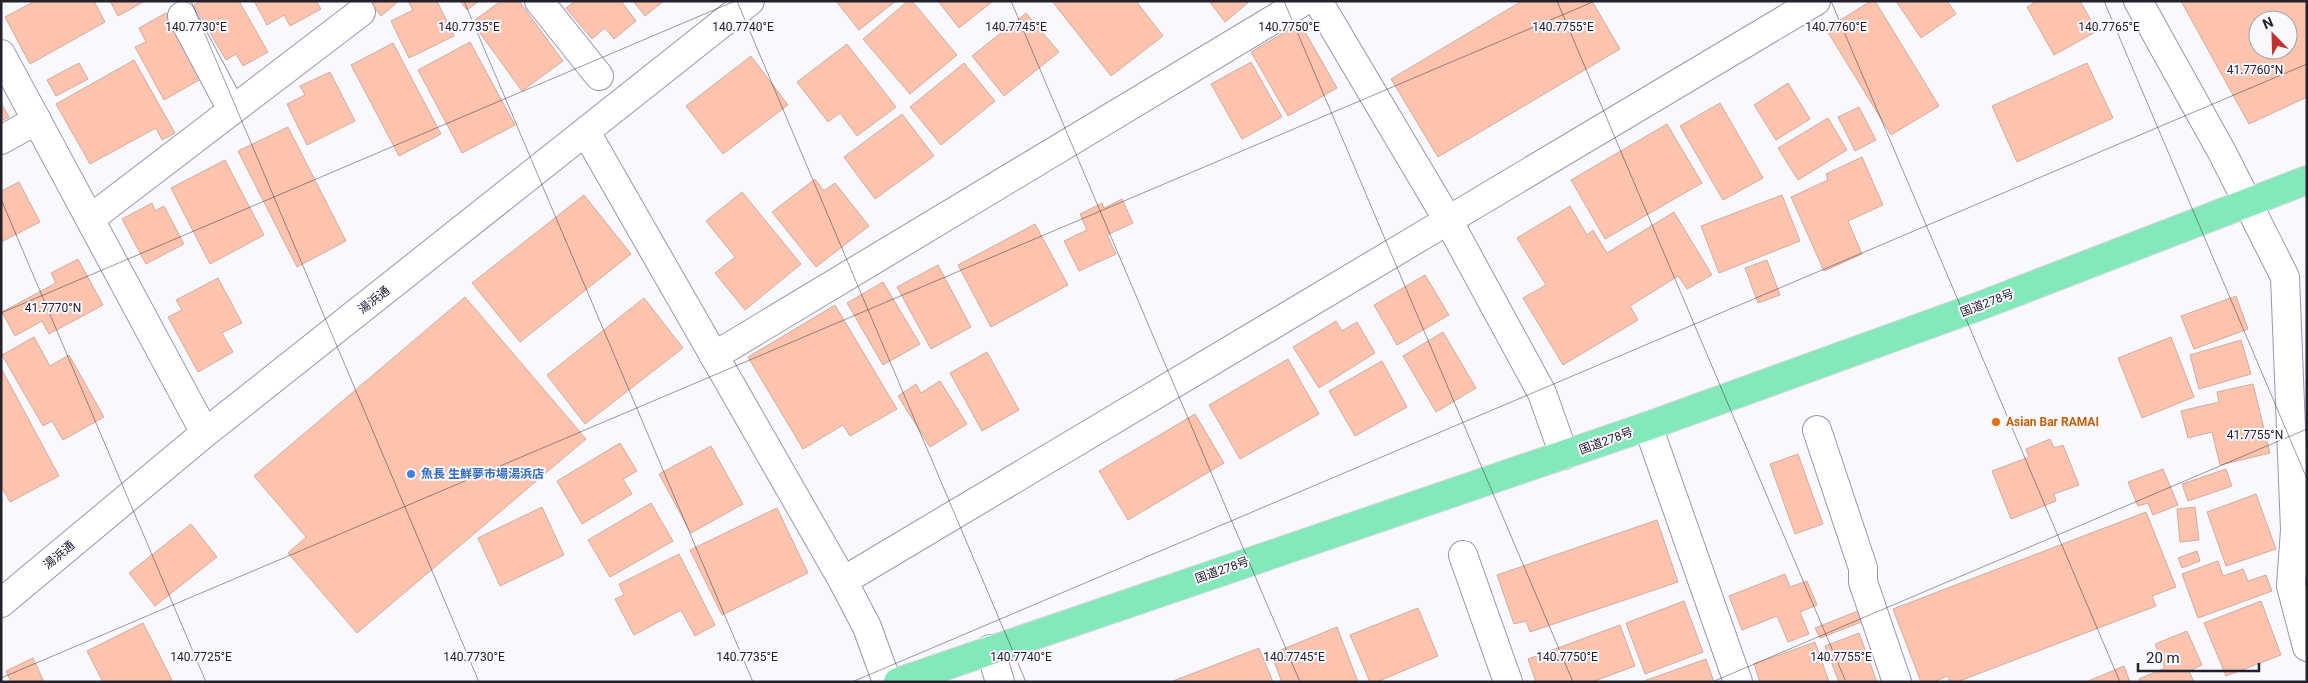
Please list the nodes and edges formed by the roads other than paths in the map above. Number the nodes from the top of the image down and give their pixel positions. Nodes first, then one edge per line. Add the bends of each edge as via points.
1 (540, 1) edge
2 (750, 1) edge
3 (1304, 1) edge
4 (1318, 1) edge
5 (1816, 1) edge
6 (2138, 1) edge
7 (361, 12) dead end
8 (182, 16) dead end
9 (1, 54) edge
10 (599, 76) dead end
11 (232, 110) junction
12 (37, 120) junction
13 (586, 132) junction
14 (1, 140) edge
15 (2307, 180) edge
16 (2247, 202) junction
17 (90, 219) junction
18 (1449, 222) junction
19 (714, 356) junction
20 (1648, 426) junction
21 (1817, 430) dead end
22 (205, 433) junction
23 (1564, 455) junction
24 (1463, 554) dead end
25 (843, 581) junction
26 (1, 603) edge
27 (2307, 647) edge
28 (990, 649) junction
29 (888, 682) edge
30 (898, 682) edge
31 (1000, 682) edge
32 (1508, 682) edge
33 (1738, 682) edge
34 (1897, 682) edge

1 - 10 street
2 - 13 street, 湯浜通
3 - 19 street
4 - 18 street
5 - 18 street
6 - 16 street
7 - 11 street
8 - 11 street
9 - 12 street
11 - 17 street
12 - 14 street
12 - 17 street
13 - 19 street
13 - 22 street, 湯浜通
15 - 16 highway, 国道278号
16 - 20 highway, 国道278号 via 1977,307
16 - 27 street via 2285,277 2295,530 2291,586
17 - 22 street
18 - 23 street via 1542,393
18 - 25 street
19 - 25 street
20 - 23 highway, 国道278号
20 - 33 street
21 - 34 street
22 - 26 street, 湯浜通
23 - 28 highway, 国道278号
24 - 32 street
25 - 29 street via 867,627
28 - 30 highway, 国道278号
28 - 31 street

